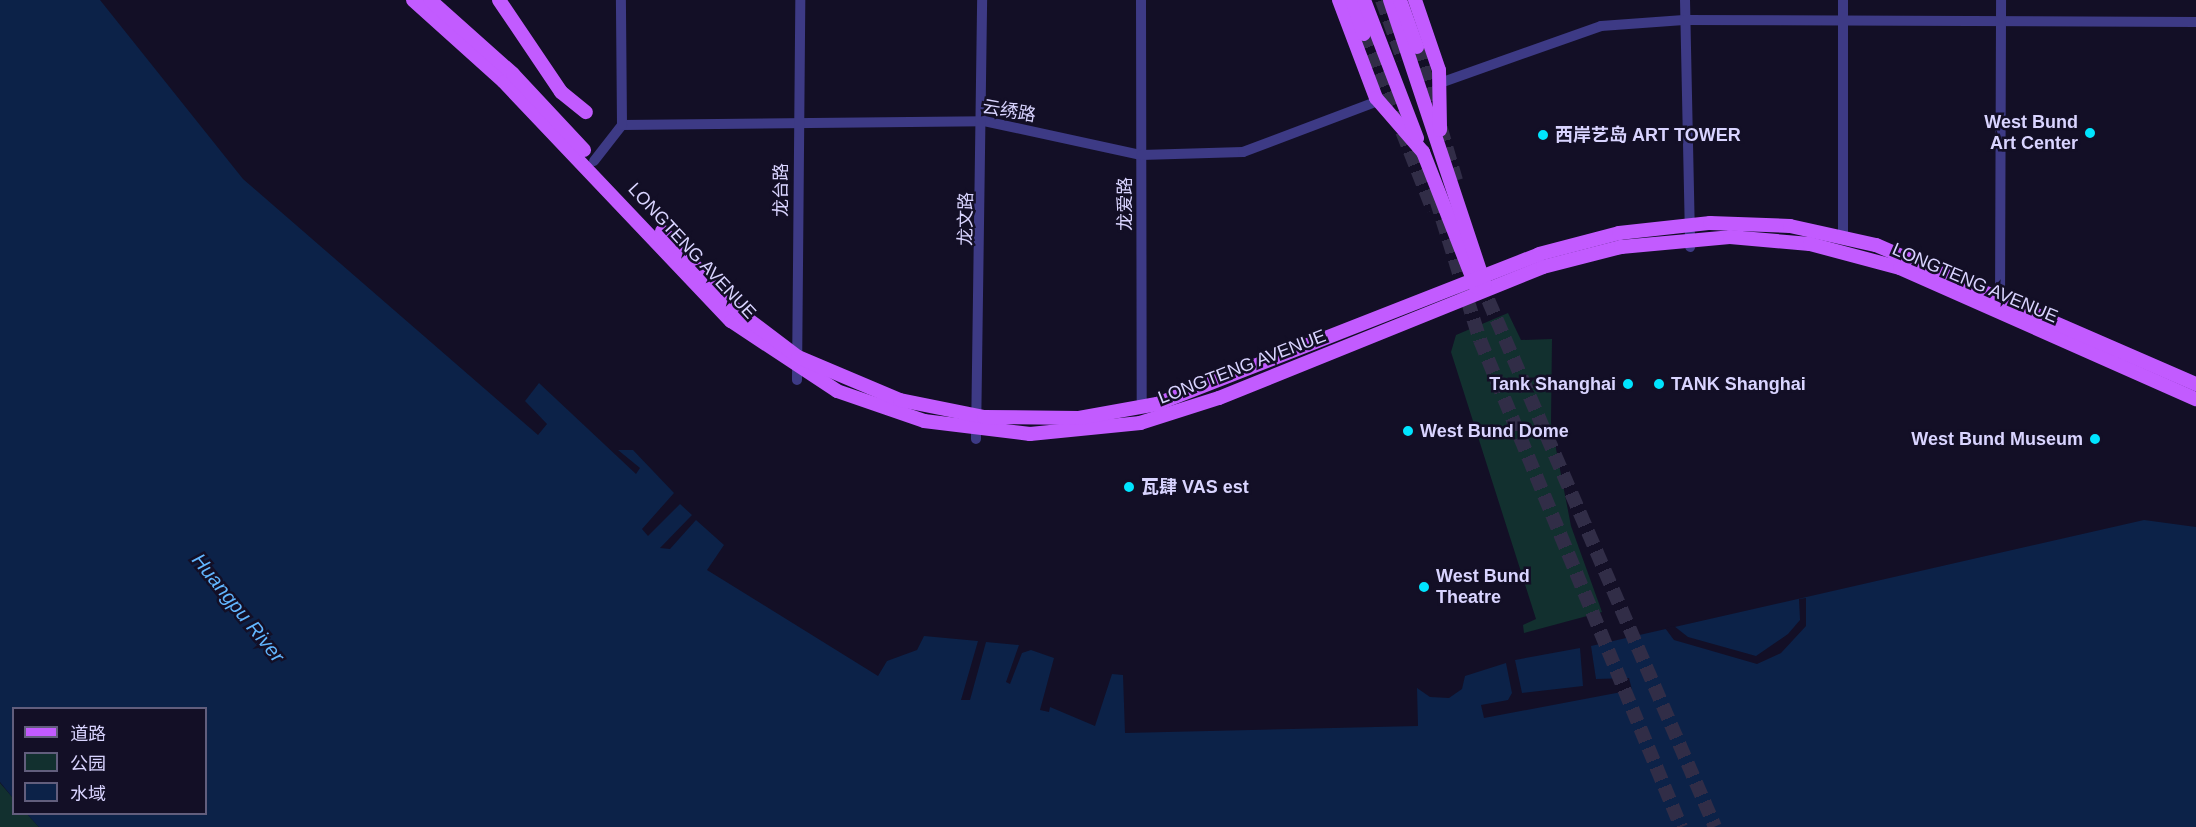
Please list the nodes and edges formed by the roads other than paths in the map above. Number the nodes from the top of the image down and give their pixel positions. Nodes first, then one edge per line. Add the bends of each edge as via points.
1 (413, 0) edge
2 (430, 0) edge
3 (499, 0) edge
4 (621, 0) edge
5 (800, 0) edge
6 (982, 0) edge
7 (1141, 0) edge
8 (1339, 0) edge
9 (1352, 0) edge
10 (1364, 0) edge
11 (1390, 0) edge
12 (1400, 0) edge
13 (1415, 0) edge
14 (1685, 0) edge
15 (1843, 0) edge
16 (2001, 0) edge
17 (1684, 20) junction
18 (1843, 22) junction
19 (2196, 22) edge
20 (2001, 23) junction
21 (1364, 34) tunnel mouth
22 (1417, 47) tunnel mouth
23 (1440, 82) junction
24 (1378, 101) junction
25 (586, 112) dead end
26 (798, 121) junction
27 (984, 121) junction
28 (622, 125) junction
29 (1423, 152) junction
30 (1141, 155) junction
31 (592, 165) junction
32 (1448, 176) junction
33 (1843, 236) junction
34 (1689, 237) junction
35 (1480, 288) junction
36 (2001, 304) junction
37 (798, 368) junction
38 (2196, 384) edge
39 (2196, 399) edge
40 (1142, 407) junction
41 (977, 429) junction

1 - 31 main road, LONGTENG AVENUE
2 - 31 main road, LONGTENG AVENUE via 513,74
3 - 25 main road via 561,92
4 - 28 street
5 - 26 street, 龙台路
6 - 27 street, 龙文路
7 - 30 street, 龙爱路
8 - 24 main road
9 - 21 main road
10 - 29 main road
11 - 32 main road
12 - 22 main road
13 - 23 main road
14 - 17 street
15 - 18 street
16 - 20 street
17 - 18 street
17 - 23 street via 1601,26
17 - 34 street
18 - 20 street
18 - 33 street
19 - 20 street
20 - 36 street
23 - 32 main road via 1439,125
24 - 29 main road
24 - 30 street, 云绣路 via 1243,152
26 - 27 street, 云绣路
26 - 28 street, 云绣路
26 - 37 street, 龙台路
27 - 30 street, 云绣路
27 - 41 street, 龙文路
28 - 31 street
29 - 35 main road
30 - 40 street, 龙爱路
31 - 37 main road, LONGTENG AVENUE
32 - 35 main road
33 - 34 main road, LONGTENG AVENUE via 1764,224
33 - 36 main road, LONGTENG AVENUE via 1933,265
34 - 35 main road, LONGTENG AVENUE via 1597,252
34 - 36 main road, LONGTENG AVENUE via 1763,238 1831,248
35 - 40 main road, LONGTENG AVENUE
35 - 41 main road, LONGTENG AVENUE via 1160,417 1060,433
36 - 38 main road, LONGTENG AVENUE
36 - 39 main road, LONGTENG AVENUE
37 - 41 main road, LONGTENG AVENUE
40 - 41 main road, LONGTENG AVENUE

